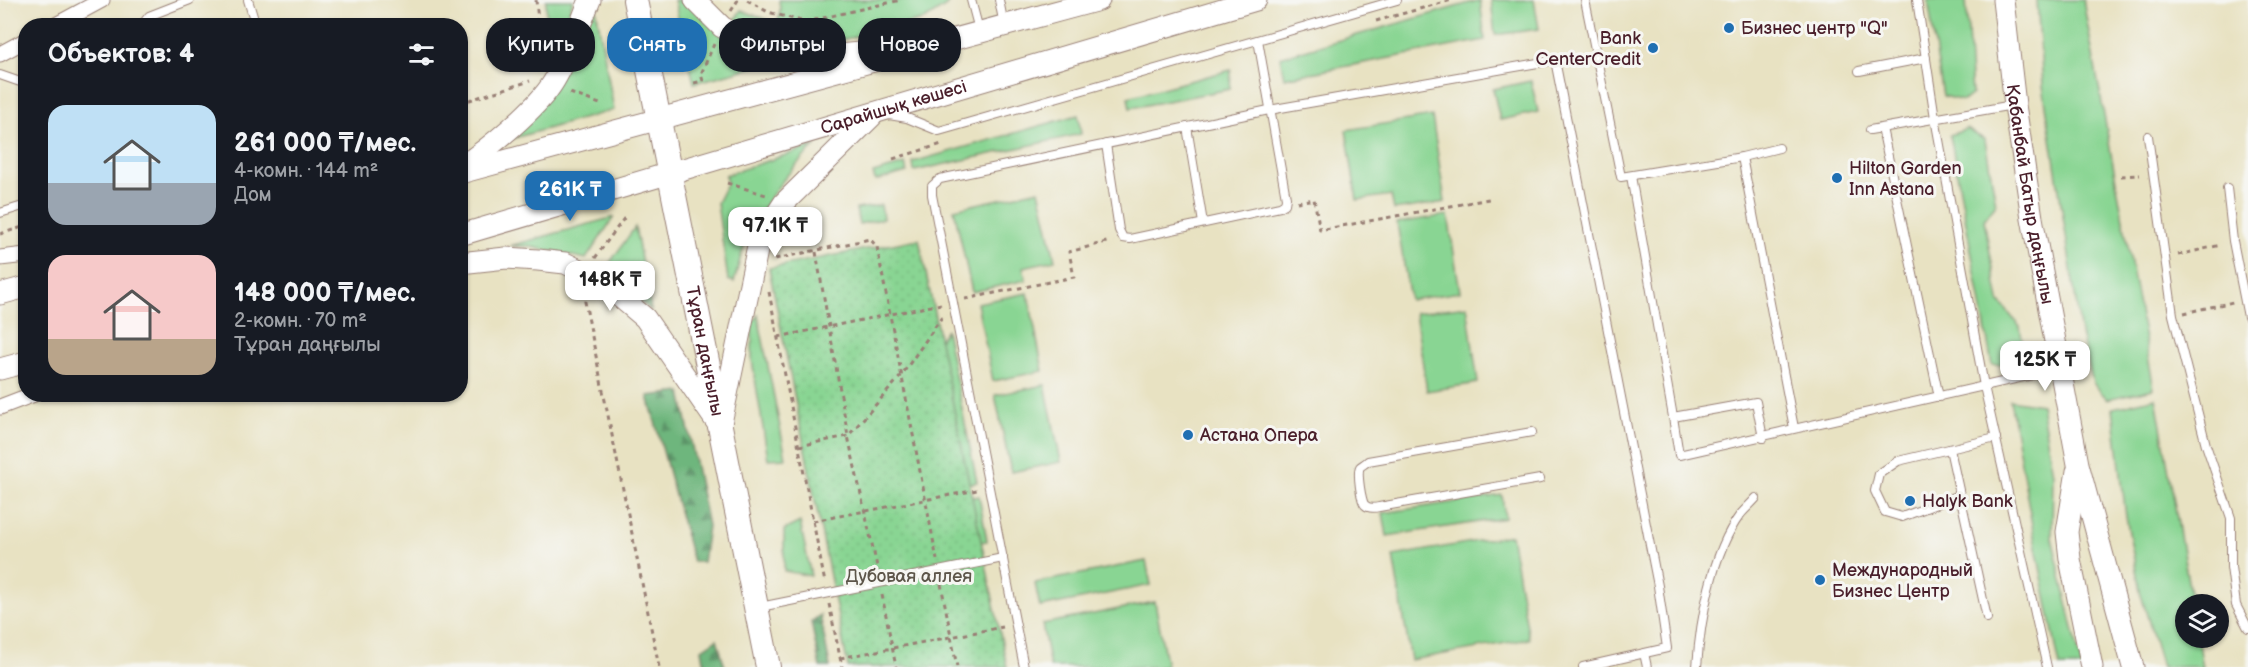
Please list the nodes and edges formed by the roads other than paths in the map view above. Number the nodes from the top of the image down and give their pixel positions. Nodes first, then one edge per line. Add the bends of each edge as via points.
1 (102, 0) edge
2 (190, 0) edge
3 (248, 0) edge
4 (590, 0) edge
5 (635, 0) edge
6 (695, 0) edge
7 (971, 0) edge
8 (999, 0) edge
9 (1099, 0) edge
10 (1256, 0) edge
11 (1397, 0) edge
12 (1585, 0) edge
13 (1917, 0) edge
14 (2003, 0) edge
15 (69, 18) edge
16 (147, 18) edge
17 (254, 18) edge
18 (1005, 26) junction
19 (979, 32) junction
20 (961, 37) edge
21 (1258, 40) junction
22 (18, 44) edge
23 (0, 54) edge
24 (858, 54) edge
25 (1926, 58) junction
26 (858, 65) edge
27 (1860, 71) dead end
28 (0, 75) edge
29 (18, 81) edge
30 (2015, 105) junction
31 (1269, 110) junction
32 (876, 112) junction
33 (1935, 118) junction
34 (658, 120) junction
35 (1187, 127) junction
36 (1882, 128) junction
37 (1870, 130) dead end
38 (2148, 136) dead end
39 (1106, 144) junction
40 (1779, 148) dead end
41 (1743, 157) junction
42 (468, 162) edge
43 (468, 171) edge
44 (669, 174) junction
45 (1631, 176) junction
46 (2227, 188) dead end
47 (18, 207) edge
48 (0, 213) edge
49 (1203, 223) junction
50 (468, 233) edge
51 (18, 256) edge
52 (0, 258) edge
53 (468, 262) edge
54 (18, 289) edge
55 (0, 294) edge
56 (2248, 317) edge
57 (18, 364) edge
58 (2061, 368) junction
59 (0, 369) edge
60 (1984, 386) junction
61 (1939, 397) junction
62 (18, 400) edge
63 (0, 407) edge
64 (1673, 417) junction
65 (720, 427) junction
66 (1794, 428) junction
67 (1532, 432) dead end
68 (1763, 438) junction
69 (1996, 438) junction
70 (1950, 449) junction
71 (2078, 464) junction
72 (1540, 478) dead end
73 (1960, 495) junction
74 (1756, 498) dead end
75 (1003, 558) junction
76 (756, 608) junction
77 (1988, 618) dead end
78 (2248, 628) edge
79 (1644, 653) junction
80 (768, 667) edge
81 (1024, 667) edge
82 (1583, 667) edge
83 (1647, 667) edge
84 (1697, 667) edge
85 (2047, 667) edge
86 (2092, 667) edge
87 (2133, 667) edge

1 - 15 street
2 - 16 lane
3 - 17 lane
4 - 42 main road via 553,84 486,150
5 - 34 main road, Тұран даңғылы
6 - 24 main road via 722,27 779,52 818,57
7 - 19 lane
8 - 18 lane
9 - 18 main road
10 - 32 main road, Сарайшық көшесі
11 - 21 lane
12 - 45 lane via 1621,177
13 - 25 lane
14 - 30 main road, Қабанбай Батыр даңғылы
18 - 19 main road
19 - 20 main road
21 - 31 lane
21 - 32 lane via 939,131 907,118
22 - 23 street
25 - 27 lane
25 - 33 lane
26 - 34 main road
28 - 29 lane
30 - 33 lane
30 - 58 main road, Қабанбай Батыр даңғылы
31 - 35 lane
31 - 49 lane via 1285,204
31 - 79 lane via 1555,60 1667,648
32 - 44 main road, Сарайшық көшесі
32 - 65 main road via 784,203 759,241
33 - 36 lane
33 - 60 lane
34 - 43 main road
34 - 44 main road, Тұран даңғылы
35 - 39 lane
35 - 49 lane
36 - 37 lane
36 - 61 lane
38 - 78 lane via 2173,315 2206,445 2231,518 2236,605
39 - 49 lane via 1123,238
39 - 75 lane via 940,179 932,186
40 - 41 lane
41 - 45 lane
41 - 66 lane
44 - 50 main road, Сарайшық көшесі
44 - 65 main road, Тұран даңғылы
45 - 64 lane
46 - 56 lane
47 - 48 lane
51 - 52 street
53 - 65 main road via 506,258 565,263 600,280 645,318
54 - 55 main road
57 - 59 main road
58 - 60 lane
58 - 71 main road, Қабанбай Батыр даңғылы
60 - 61 lane
60 - 69 lane
61 - 66 lane
62 - 63 street
64 - 68 lane via 1756,402
64 - 68 lane via 1679,455
65 - 76 main road, Тұран даңғылы
66 - 68 lane
67 - 72 lane via 1368,461 1358,471 1362,500 1371,508
69 - 70 lane
69 - 85 lane
70 - 73 lane
70 - 73 lane via 1898,461 1879,474 1875,491 1885,512 1902,517
71 - 86 main road via 2067,532
71 - 87 main road, Қабанбай Батыр даңғылы
73 - 77 lane
74 - 84 lane via 1740,516 1716,567
75 - 76 lane
75 - 81 lane
76 - 80 main road, Тұран даңғылы
79 - 82 lane
79 - 83 lane

